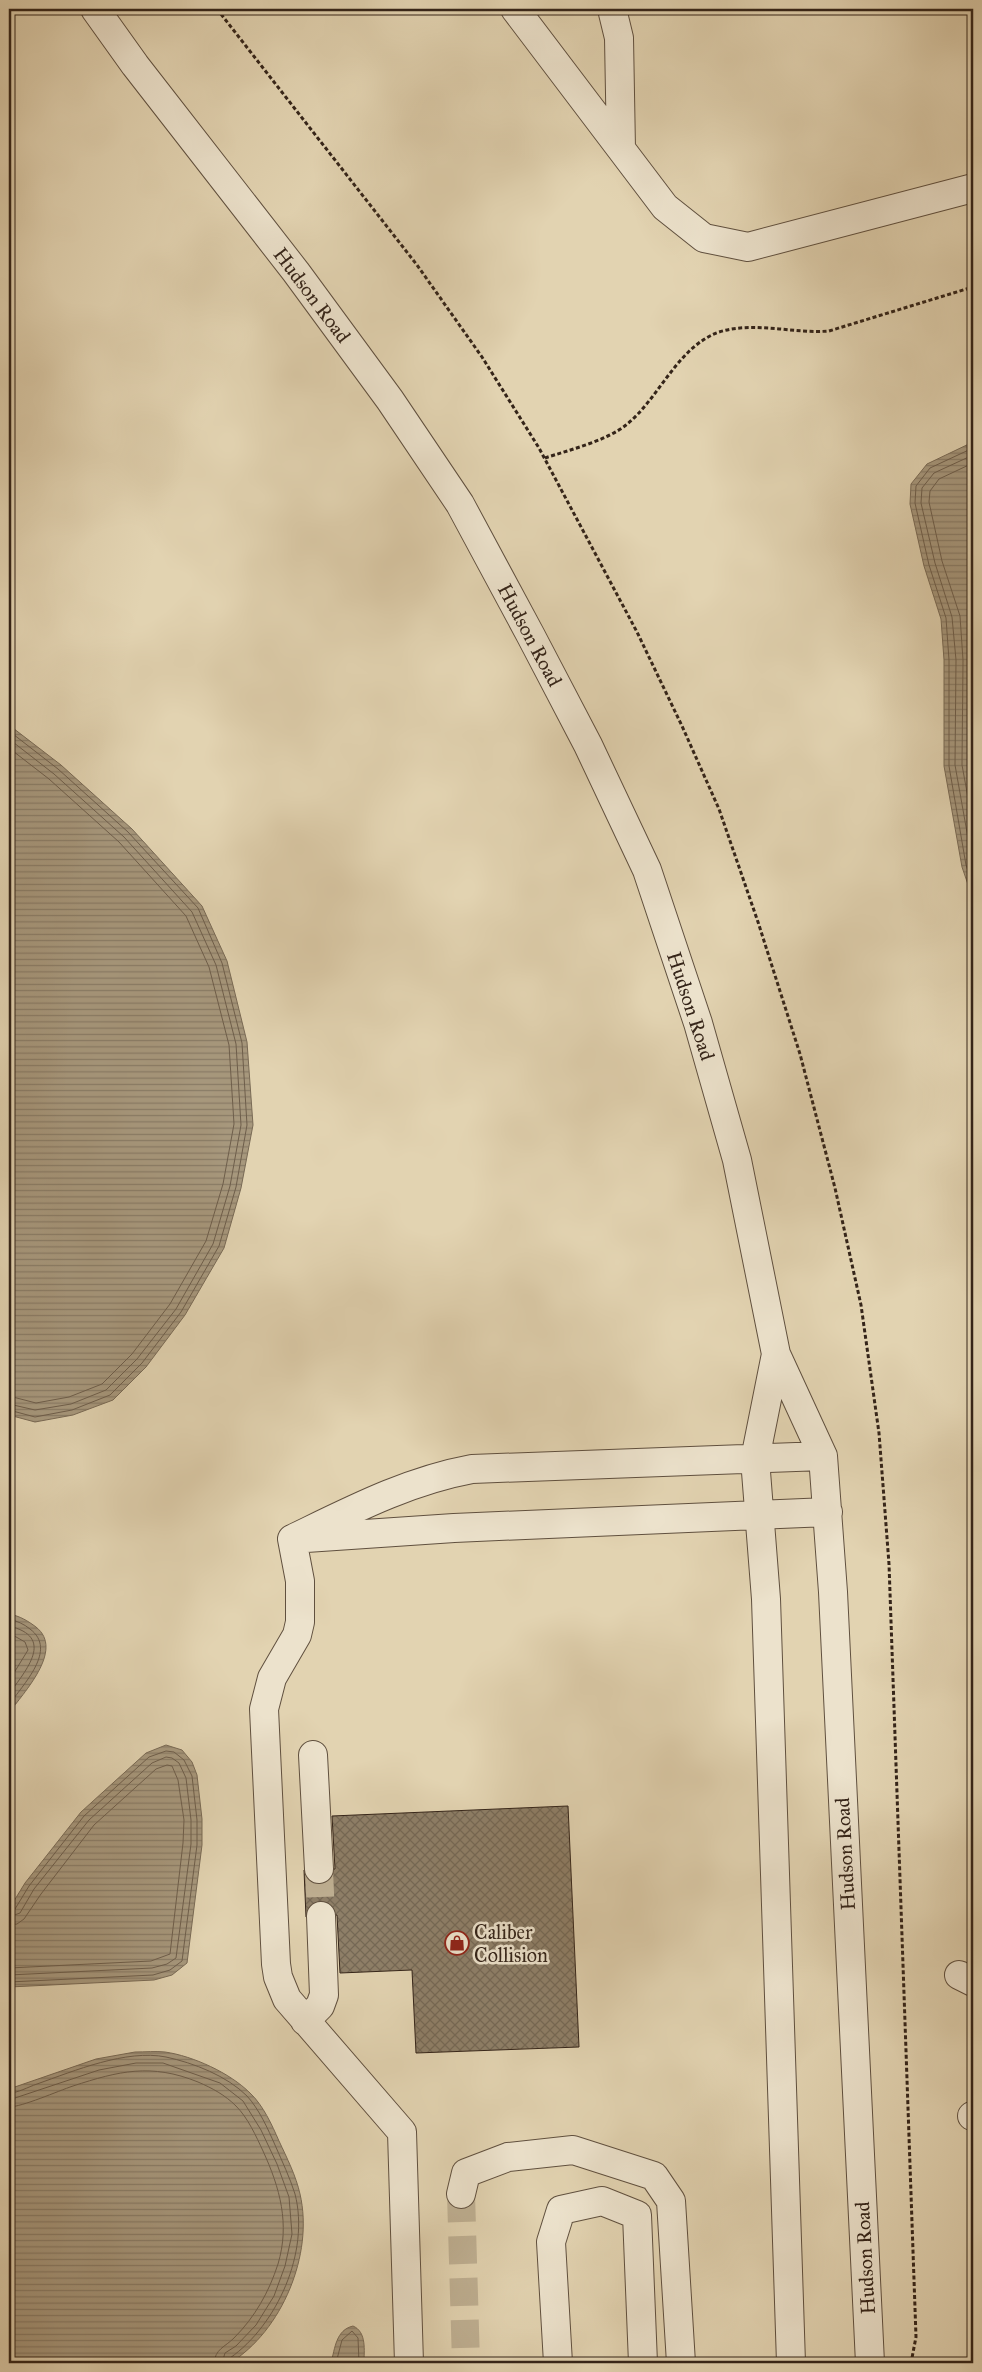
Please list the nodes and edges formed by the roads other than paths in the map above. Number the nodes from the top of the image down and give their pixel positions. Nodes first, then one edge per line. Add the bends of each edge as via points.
1 (95, 9) edge
2 (515, 9) edge
3 (612, 9) edge
4 (620, 149) junction
5 (973, 188) edge
6 (776, 1354) junction
7 (823, 1456) junction
8 (755, 1459) junction
9 (828, 1512) junction
10 (760, 1515) junction
11 (292, 1539) junction
12 (313, 1755) dead end
13 (319, 1869) tunnel mouth
14 (321, 1916) tunnel mouth
15 (306, 2021) junction
16 (461, 2194) tunnel mouth
17 (409, 2363) edge
18 (558, 2363) edge
19 (643, 2363) edge
20 (681, 2363) edge
21 (792, 2363) edge
22 (870, 2363) edge

1 - 6 street, Hudson Road via 390,400 460,504 532,636 647,870 698,1023 737,1160
2 - 4 street
3 - 4 street via 619,38
4 - 5 street via 665,208 704,238 748,247
6 - 7 street, Hudson Road
6 - 8 street, Hudson Road
7 - 8 street
7 - 9 street, Hudson Road
8 - 10 street, Hudson Road
8 - 11 street via 472,1469 400,1489
9 - 10 street
9 - 22 street, Hudson Road
10 - 11 street via 474,1527
10 - 21 street, Hudson Road via 766,1599
11 - 15 street via 300,1581 300,1622 297,1635 266,1694 264,1724 276,1964 282,1989
12 - 13 street
14 - 15 street via 324,1995 322,2003
15 - 17 street via 402,2132
16 - 20 street via 466,2173 508,2157 573,2150 654,2176 671,2201
18 - 19 street via 551,2242 561,2210 602,2201 637,2215

